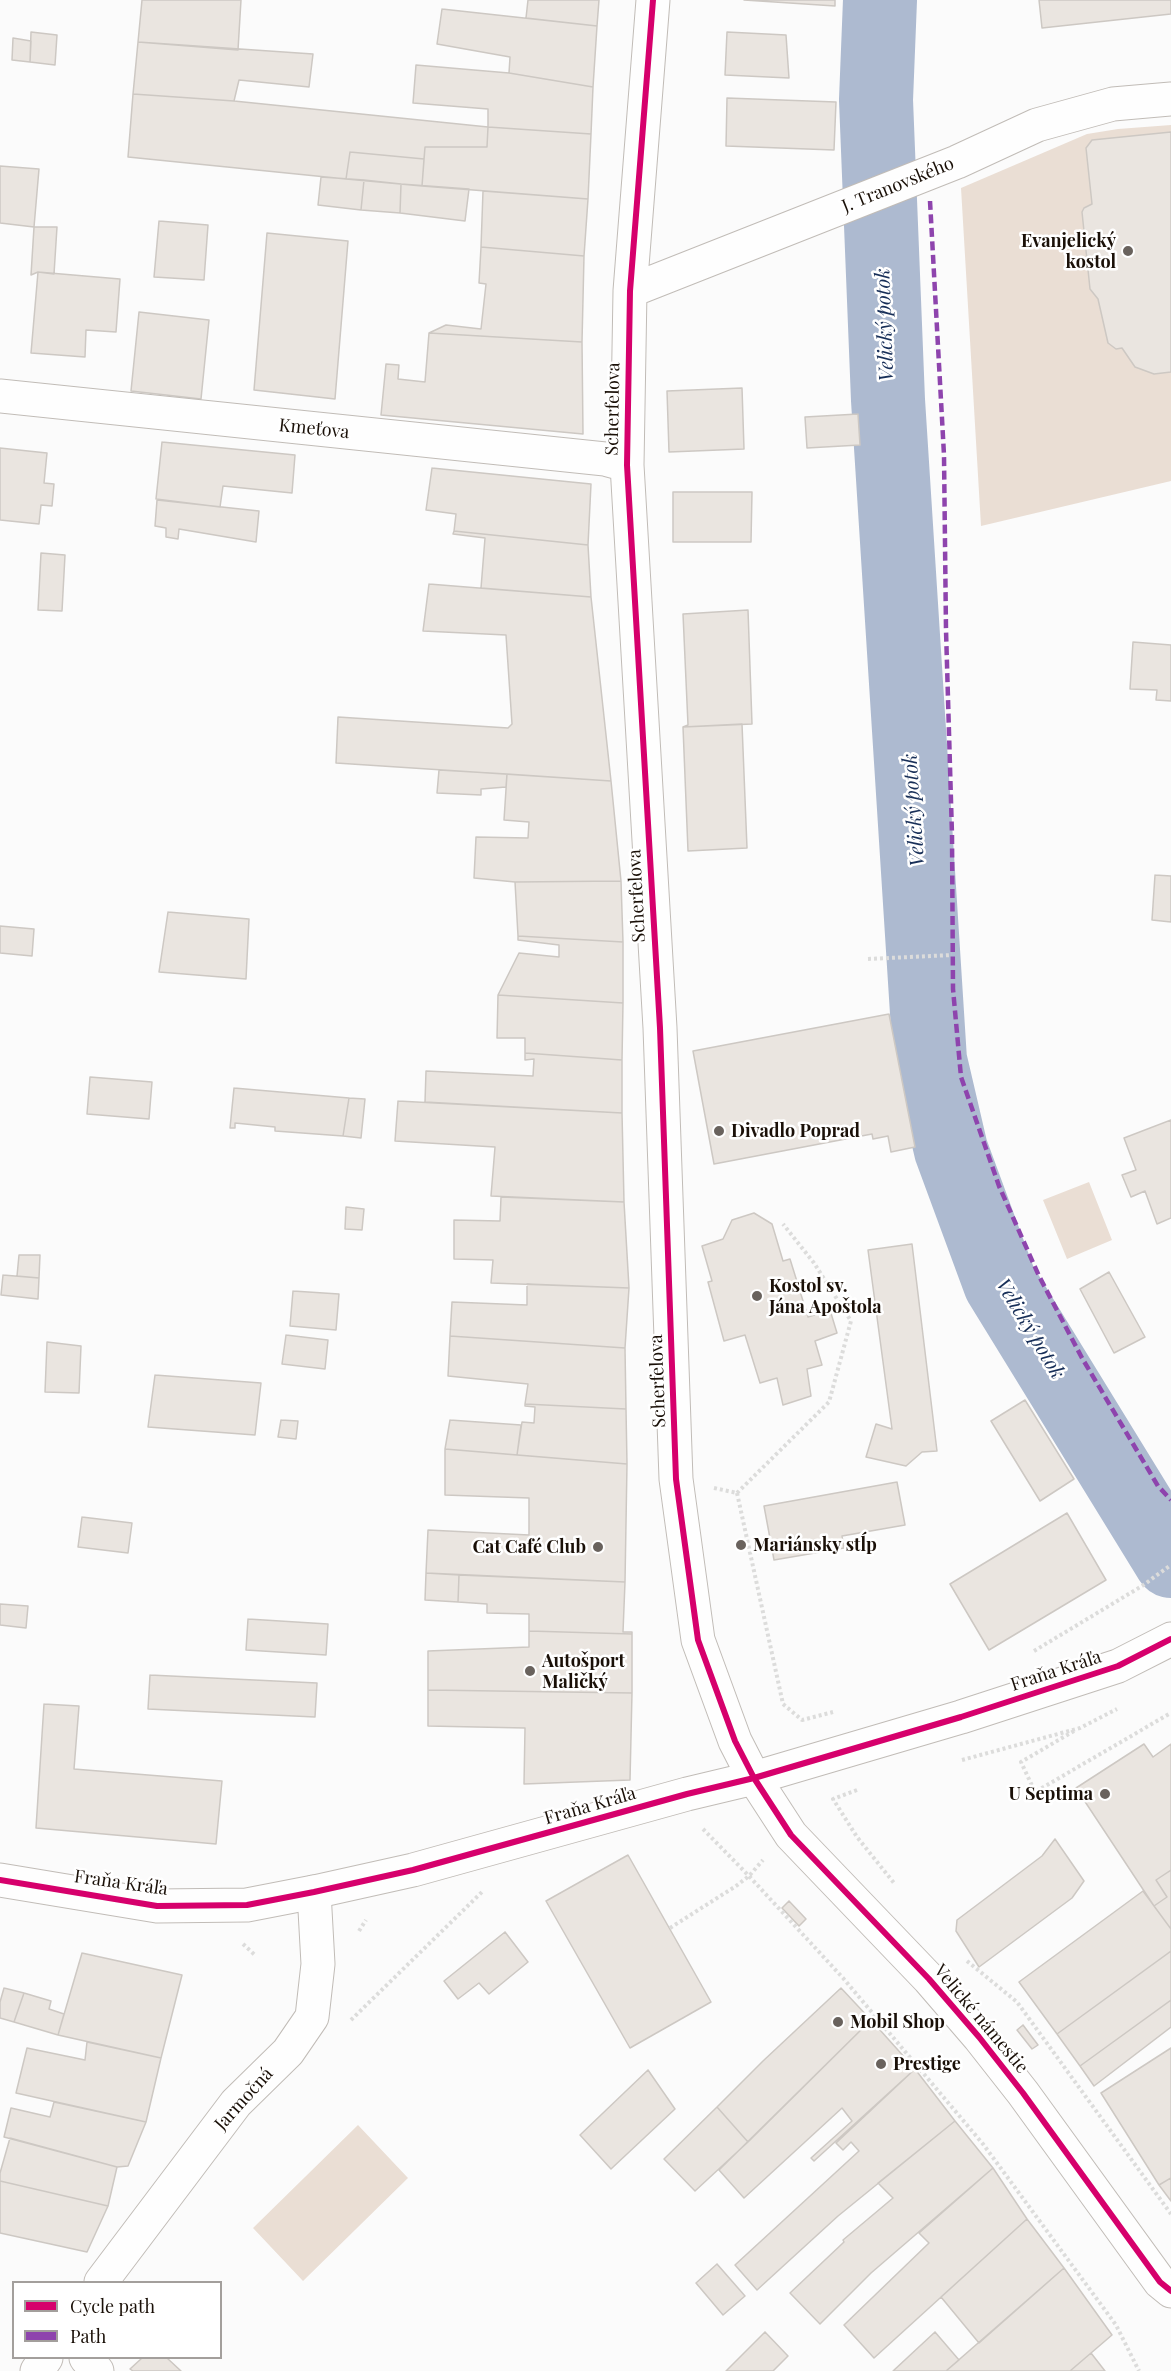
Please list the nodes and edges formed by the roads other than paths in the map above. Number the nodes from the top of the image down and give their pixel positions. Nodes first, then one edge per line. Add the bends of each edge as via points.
1 (653, 0) edge
2 (1171, 99) edge
3 (630, 291) junction
4 (0, 396) edge
5 (627, 465) junction
6 (1171, 1639) edge
7 (754, 1778) junction
8 (0, 1880) edge
9 (314, 1892) junction
10 (102, 2281) edge
11 (1171, 2291) edge
12 (87, 2359) edge
13 (97, 2371) edge

1 - 3 street, Scherfelova
2 - 3 street, J. Tranovského via 1113,104 1037,125 957,162
3 - 5 street, Scherfelova
4 - 5 street, Kmeťova via 605,459
5 - 7 street, Scherfelova via 660,1028 676,1479 698,1640 735,1741
6 - 7 street, Fraňa Kráľa via 1107,1670
7 - 9 street, Fraňa Kráľa via 413,1870
7 - 11 street, Velické námestie via 791,1835 979,2037 1160,2282
8 - 9 street, Fraňa Kráľa via 157,1906 247,1905
9 - 10 street, Jarmočná via 318,1964 312,2017 288,2052 236,2103
12 - 13 street

